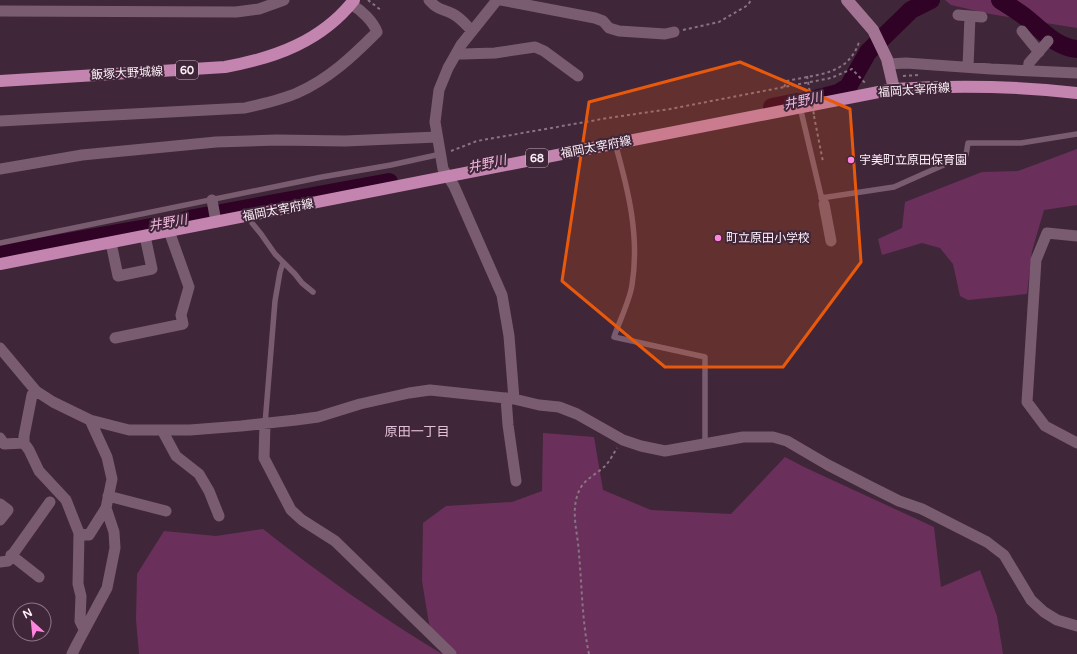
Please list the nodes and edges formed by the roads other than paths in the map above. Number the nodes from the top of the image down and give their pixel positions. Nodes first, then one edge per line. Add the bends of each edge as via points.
1 (284, 0) edge
2 (429, 0) edge
3 (497, 0) edge
4 (502, 0) edge
5 (847, 0) edge
6 (352, 2) edge
7 (154, 5) edge
8 (0, 11) edge
9 (958, 15) dead end
10 (970, 16) junction
11 (982, 17) dead end
12 (472, 31) junction
13 (1022, 31) dead end
14 (674, 32) road end
15 (1048, 41) dead end
16 (1039, 52) junction
17 (456, 53) junction
18 (888, 64) junction
19 (968, 67) junction
20 (1028, 71) junction
21 (1077, 73) edge
22 (578, 76) dead end
23 (0, 81) edge
24 (894, 89) junction
25 (1077, 93) edge
26 (800, 107) junction
27 (0, 121) edge
28 (1077, 134) edge
29 (437, 137) junction
30 (615, 143) junction
31 (441, 154) junction
32 (0, 169) edge
33 (448, 176) junction
34 (212, 200) junction
35 (823, 201) junction
36 (251, 215) junction
37 (216, 220) junction
38 (169, 231) junction
39 (145, 236) junction
40 (1077, 236) edge
41 (831, 241) dead end
42 (0, 243) edge
43 (111, 243) junction
44 (283, 263) junction
45 (0, 264) edge
46 (313, 292) dead end
47 (115, 338) dead end
48 (0, 348) edge
49 (36, 391) junction
50 (510, 399) junction
51 (90, 420) junction
52 (265, 424) junction
53 (162, 430) junction
54 (0, 438) edge
55 (1077, 443) edge
56 (24, 444) junction
57 (705, 445) junction
58 (516, 482) dead end
59 (108, 496) junction
60 (50, 502) dead end
61 (0, 504) edge
62 (106, 508) junction
63 (166, 511) dead end
64 (219, 516) dead end
65 (0, 520) edge
66 (80, 534) junction
67 (11, 555) junction
68 (0, 562) edge
69 (39, 576) dead end
70 (1077, 626) edge
71 (84, 629) junction
72 (72, 654) edge
73 (451, 654) edge

1 - 7 street via 260,10 236,12
2 - 12 street via 437,9 453,14
3 - 12 street
4 - 14 street via 595,18 603,21 609,28 619,31 665,34
5 - 18 street via 873,30
6 - 23 main road, 飯塚大野城線 / 60 via 326,29 306,41 292,49 250,63 225,67
6 - 27 street via 375,26 377,32 339,68 298,93 244,108
7 - 8 street
9 - 10 street
10 - 11 street
10 - 19 street
12 - 17 street
13 - 16 street
15 - 16 street
16 - 20 street via 1029,63
17 - 22 street via 495,53 535,47
17 - 29 street via 439,90 435,122
18 - 19 street
18 - 24 street
19 - 20 street
20 - 21 street
24 - 25 main road, 福岡太宰府線 / 68 via 967,87
24 - 26 main road, 福岡太宰府線 / 68
26 - 30 main road, 福岡太宰府線 / 68
26 - 35 lane
28 - 35 lane via 1021,143 968,143 966,156 894,187
29 - 31 street
29 - 32 street via 216,142 82,155
30 - 33 main road, 福岡太宰府線 / 68
30 - 57 lane via 629,193 635,251 632,286 614,337 705,357
31 - 33 street via 443,169
31 - 34 lane
33 - 36 main road, 福岡太宰府線 / 68
33 - 50 street via 502,295 509,336
34 - 37 street
34 - 42 lane
35 - 41 street
36 - 37 main road, 福岡太宰府線 / 68
36 - 44 lane via 252,223
37 - 38 main road, 福岡太宰府線 / 68
38 - 39 main road, 福岡太宰府線 / 68
38 - 47 street via 189,287 181,315 183,324
39 - 43 main road, 福岡太宰府線 / 68
39 - 43 street via 152,269 118,276
40 - 55 street via 1047,233 1036,260 1027,402 1045,426
43 - 45 main road, 福岡太宰府線 / 68
44 - 46 lane
44 - 52 lane via 275,301
48 - 49 street
49 - 51 street
49 - 56 street via 32,395
50 - 52 street via 430,390 360,404 318,416
50 - 57 street via 565,409 623,440 641,446 665,451
50 - 58 street via 508,425
51 - 53 street via 129,430
51 - 59 street via 107,457 112,479
52 - 53 street
52 - 73 street via 264,458 290,510 335,541
53 - 64 street via 176,456 199,474
54 - 56 street via 4,444
56 - 66 street via 39,471 66,500
57 - 70 street via 755,436 787,441 871,487 987,542 1004,555 1031,600 1057,620
59 - 62 street
59 - 63 street
60 - 67 street
61 - 65 street via 8,510
62 - 66 street via 89,535
62 - 71 street via 114,532 113,560 107,588
66 - 71 street via 78,584 80,621
67 - 68 street via 8,561
67 - 69 street
71 - 72 street

